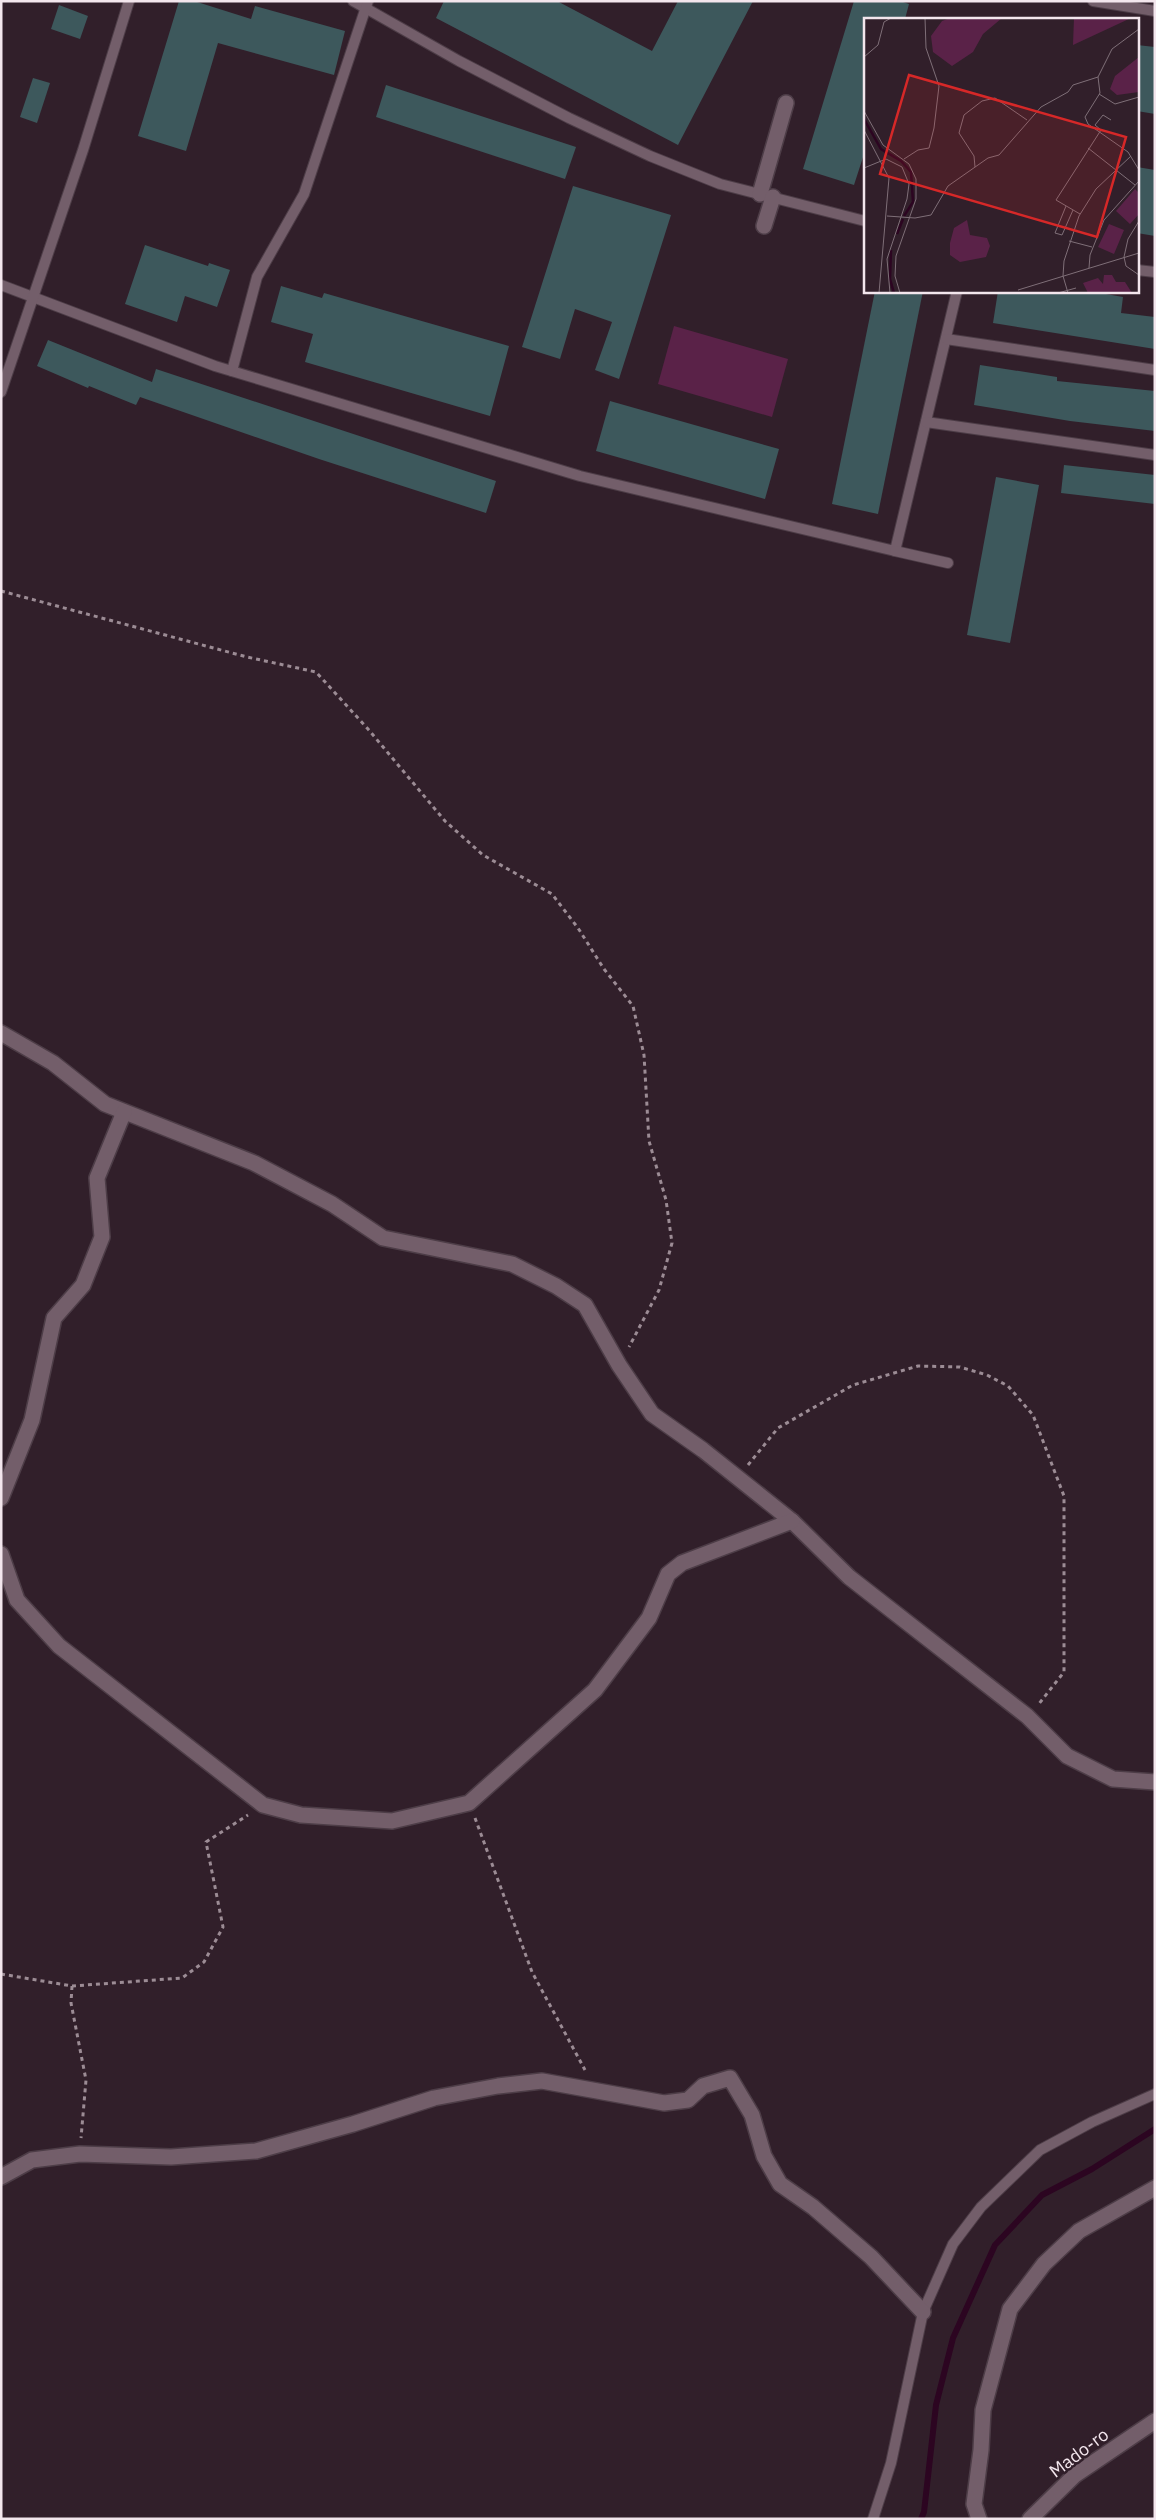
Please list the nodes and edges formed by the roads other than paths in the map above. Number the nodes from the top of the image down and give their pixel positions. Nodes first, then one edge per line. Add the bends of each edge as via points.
1 (130, 1) edge
2 (353, 1) edge
3 (1093, 1) edge
4 (367, 5) edge
5 (1155, 10) edge
6 (786, 103) dead end
7 (766, 196) junction
8 (864, 221) edge
9 (764, 226) dead end
10 (1138, 270) edge
11 (1155, 272) edge
12 (1, 285) edge
13 (957, 292) edge
14 (31, 298) junction
15 (946, 340) junction
16 (1155, 370) edge
17 (232, 371) junction
18 (1, 392) edge
19 (926, 422) junction
20 (1155, 454) edge
21 (895, 552) junction
22 (948, 563) dead end
23 (1, 1033) edge
24 (124, 1112) junction
25 (1, 1498) edge
26 (792, 1521) junction
27 (1, 1554) edge
28 (1155, 1782) edge
29 (1155, 2094) edge
30 (1, 2177) edge
31 (1155, 2188) edge
32 (923, 2312) junction
33 (1155, 2421) edge
34 (873, 2519) edge
35 (979, 2519) edge
36 (1030, 2519) edge

1 - 14 lane via 83,150
2 - 4 lane
3 - 5 lane
4 - 7 lane via 569,118 650,156 711,180
4 - 17 lane via 304,194 257,277
6 - 7 street
7 - 8 lane
7 - 9 street
10 - 11 lane
12 - 14 lane
13 - 15 lane
14 - 17 lane
14 - 18 lane
15 - 16 lane
15 - 19 lane
17 - 21 lane via 580,476
19 - 20 lane
19 - 21 lane
21 - 22 lane
23 - 24 street via 54,1063 105,1104
24 - 25 street via 97,1178 102,1237 83,1285 54,1318 32,1420
24 - 26 street via 254,1163 332,1204 383,1238 512,1264 556,1286 585,1305 652,1414
26 - 27 street via 682,1563 668,1574 650,1618 595,1690 469,1803 392,1821 301,1815 263,1805 59,1646 17,1600
26 - 28 street via 849,1577 1027,1716 1067,1756 1113,1779
29 - 32 lane via 1040,2150 981,2207 953,2244
30 - 32 street via 32,2160 80,2154 170,2157 256,2151 434,2098 498,2086 542,2081 664,2103 688,2100 703,2086 730,2078 752,2115 764,2156 780,2184 813,2207 871,2257
31 - 35 street via 1079,2231 1044,2264 1010,2309 983,2410 974,2504
32 - 34 lane via 891,2463
33 - 36 street, Mado-ro via 1074,2475

